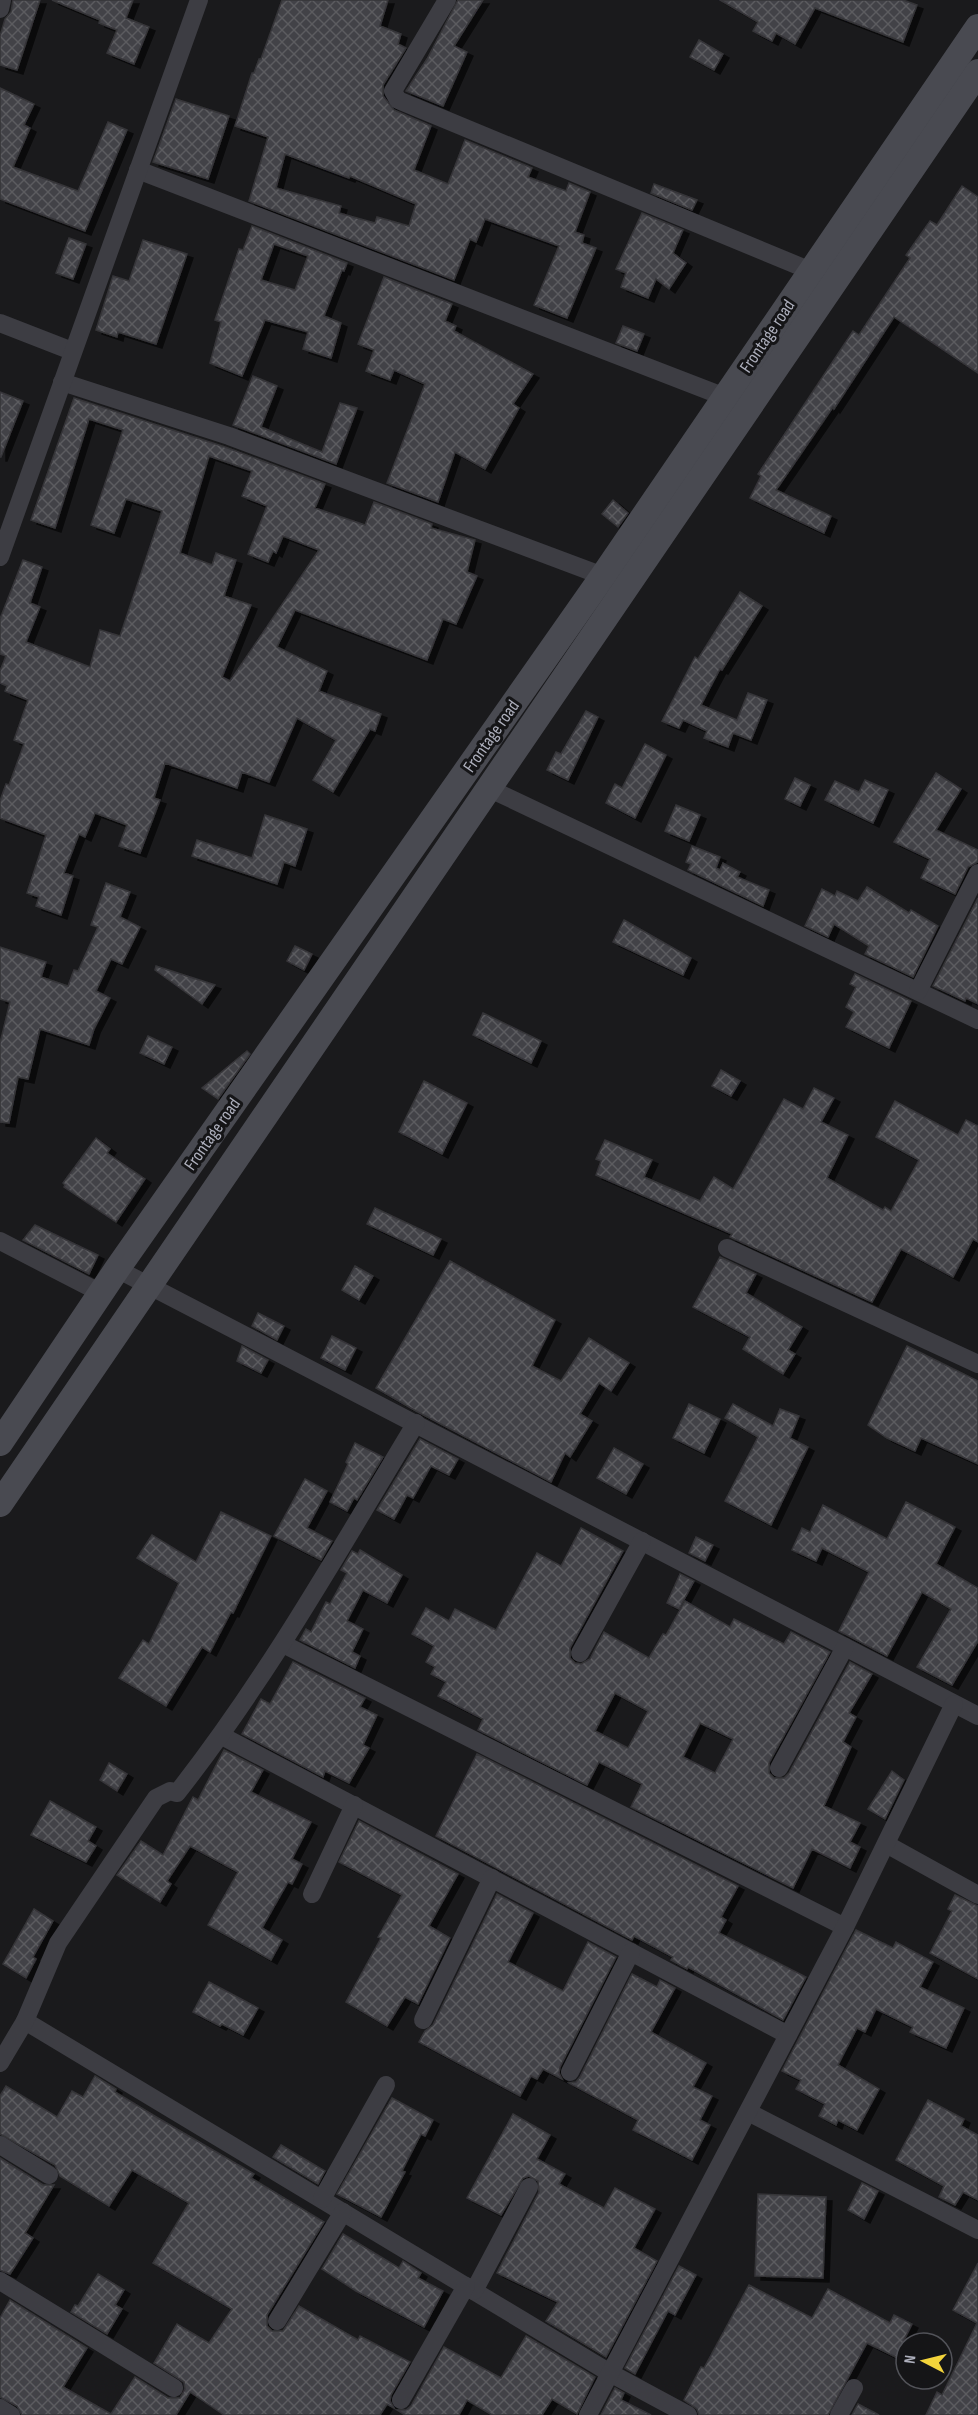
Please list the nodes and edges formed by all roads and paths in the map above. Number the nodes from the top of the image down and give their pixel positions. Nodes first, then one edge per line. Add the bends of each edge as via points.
1 (2, 0) edge
2 (199, 0) edge
3 (447, 0) edge
4 (0, 9) edge
5 (978, 27) edge
6 (978, 72) edge
7 (138, 170) junction
8 (811, 271) junction
9 (0, 323) edge
10 (72, 351) junction
11 (62, 382) junction
12 (725, 397) junction
13 (0, 556) edge
14 (603, 576) junction
15 (488, 788) junction
16 (978, 873) edge
17 (918, 992) junction
18 (978, 1020) edge
19 (0, 1241) edge
20 (727, 1248) dead end
21 (117, 1269) junction
22 (150, 1288) junction
23 (101, 1293) junction
24 (978, 1364) edge
25 (416, 1423) junction
26 (0, 1443) edge
27 (0, 1504) edge
28 (642, 1541) junction
29 (283, 1644) junction
30 (845, 1647) junction
31 (580, 1653) dead end
32 (954, 1704) junction
33 (978, 1716) edge
34 (222, 1736) junction
35 (779, 1768) dead end
36 (354, 1805) junction
37 (886, 1844) junction
38 (492, 1878) junction
39 (312, 1894) dead end
40 (978, 1895) edge
41 (845, 1927) junction
42 (631, 1952) junction
43 (423, 2020) dead end
44 (25, 2021) junction
45 (788, 2035) junction
46 (0, 2063) edge
47 (570, 2072) dead end
48 (386, 2085) dead end
49 (748, 2112) junction
50 (0, 2145) edge
51 (49, 2175) dead end
52 (529, 2187) dead end
53 (322, 2199) junction
54 (343, 2212) junction
55 (978, 2230) edge
56 (0, 2281) edge
57 (470, 2289) junction
58 (277, 2321) dead end
59 (610, 2373) junction
60 (174, 2388) dead end
61 (854, 2388) dead end
62 (401, 2400) dead end
63 (0, 2408) edge
64 (11, 2415) edge
65 (588, 2415) edge
66 (688, 2415) edge
67 (839, 2415) edge

1 - 4 street
2 - 7 street
3 - 8 street via 393,91 398,100
5 - 8 main road, Frontage road
6 - 15 main road
7 - 10 street
7 - 12 street
8 - 12 main road, Frontage road
9 - 10 street
10 - 11 street
11 - 13 street
11 - 14 street via 229,436
12 - 14 main road, Frontage road
14 - 21 main road, Frontage road
15 - 17 street
15 - 22 main road
16 - 17 street
17 - 18 street
19 - 23 street
20 - 24 street
21 - 22 street
21 - 23 main road, Frontage road
22 - 25 street
22 - 27 main road
23 - 26 main road, Frontage road
25 - 28 street
25 - 29 street
28 - 30 street
28 - 31 street
29 - 34 street
29 - 41 street
30 - 32 street
30 - 35 street
32 - 33 street
32 - 37 street
34 - 36 street
34 - 44 street via 177,1793 170,1791 156,1798 58,1942
36 - 38 street
36 - 39 street
37 - 40 street
37 - 41 street
38 - 42 street
38 - 43 street
41 - 45 street
42 - 45 street
42 - 47 street
44 - 46 street
44 - 53 street
45 - 49 street
48 - 53 street
49 - 55 street
49 - 59 street
50 - 51 street
52 - 57 street
53 - 54 street
54 - 57 street
54 - 58 street
56 - 60 street
57 - 59 street
57 - 62 street
59 - 65 street
59 - 66 street
61 - 67 street
63 - 64 street

